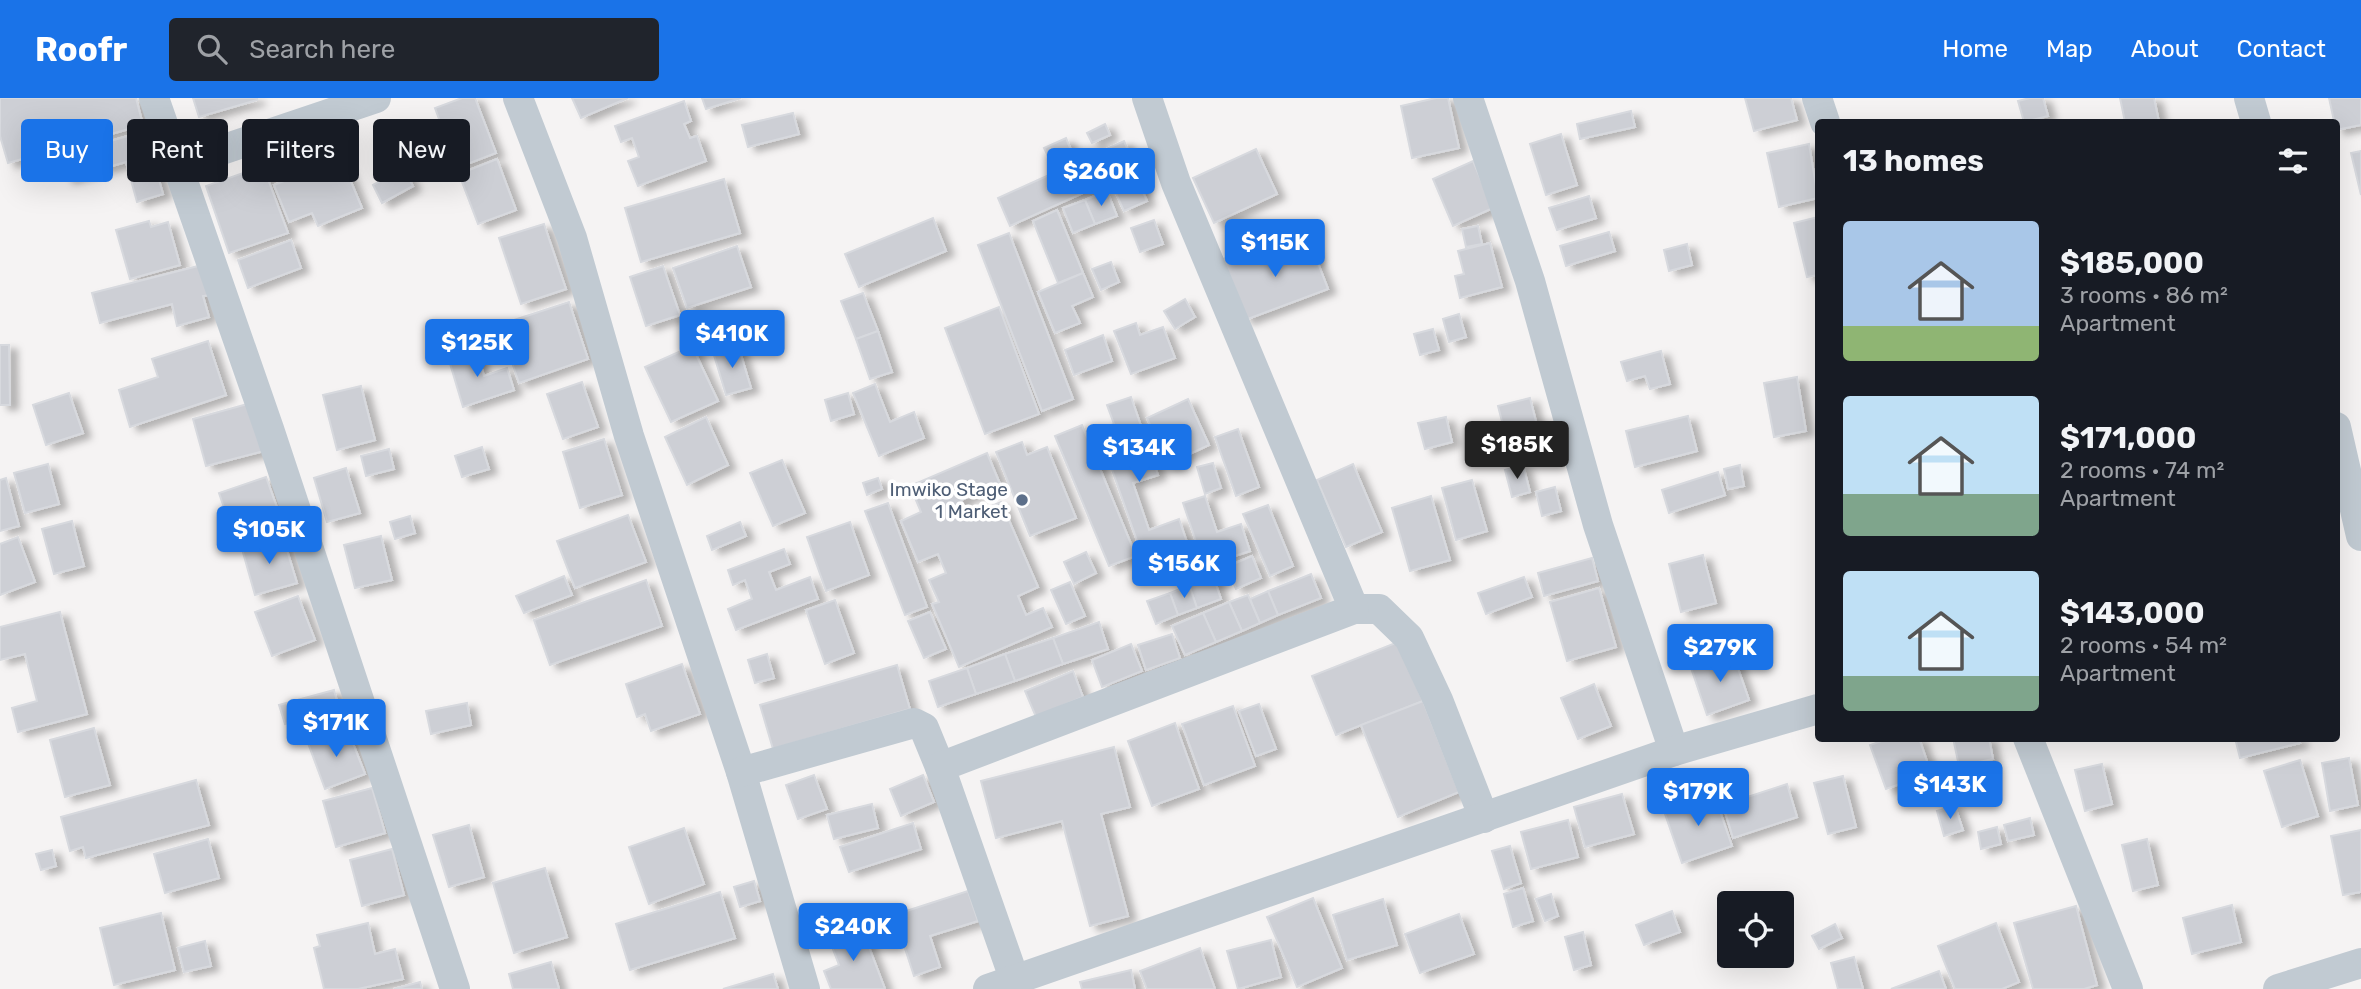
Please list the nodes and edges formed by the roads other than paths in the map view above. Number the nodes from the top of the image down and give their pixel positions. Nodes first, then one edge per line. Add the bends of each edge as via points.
1 (154, 98) edge
2 (376, 98) edge
3 (518, 98) edge
4 (1147, 98) edge
5 (1468, 98) edge
6 (1817, 98) edge
7 (2249, 98) edge
8 (161, 119) edge
9 (1824, 119) edge
10 (2255, 119) edge
11 (228, 148) edge
12 (183, 182) edge
13 (2340, 444) edge
14 (2361, 536) edge
15 (1354, 609) junction
16 (1815, 710) edge
17 (2030, 742) edge
18 (1674, 751) junction
19 (940, 767) junction
20 (741, 772) junction
21 (1484, 818) junction
22 (2361, 963) edge
23 (1002, 985) edge
24 (455, 989) edge
25 (804, 989) edge
26 (2128, 989) edge
27 (2278, 989) edge

1 - 8 street
2 - 11 street
3 - 20 street via 572,238 629,436
4 - 15 street via 1176,183
5 - 18 street via 1530,281 1598,525
6 - 9 street
7 - 10 street
12 - 24 street
13 - 14 street
15 - 19 street
15 - 21 street via 1379,608 1409,638
16 - 18 street
17 - 26 street
18 - 21 street
19 - 20 street via 924,728 914,723
19 - 23 street
20 - 25 street
21 - 23 street
22 - 27 street

